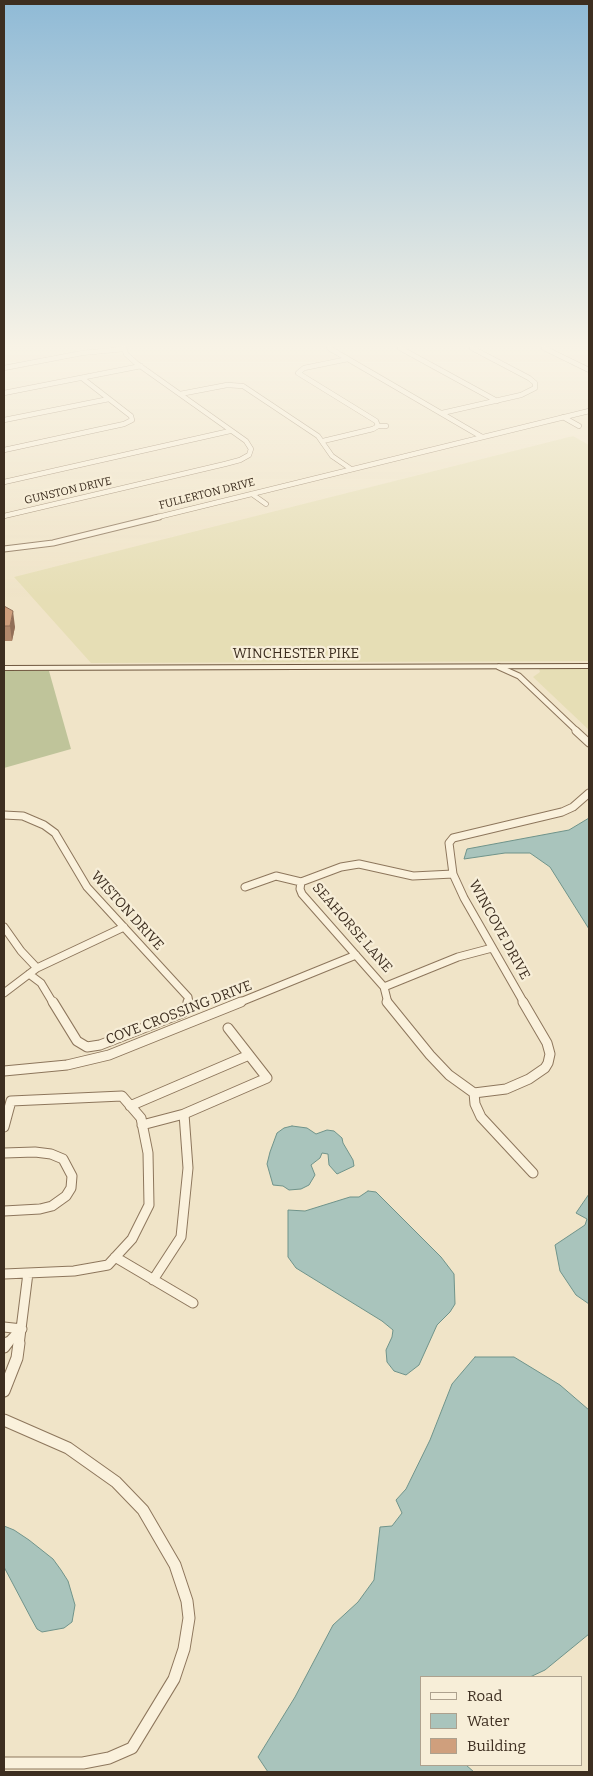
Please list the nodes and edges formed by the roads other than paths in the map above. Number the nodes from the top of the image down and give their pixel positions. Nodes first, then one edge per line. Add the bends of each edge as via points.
1 (92, 431) edge
2 (230, 431) joint
3 (312, 431) edge
4 (369, 431) edge
5 (471, 431) edge
6 (507, 431) edge
7 (482, 437) junction
8 (323, 441) junction
9 (4, 450) edge
10 (352, 469) junction
11 (4, 482) edge
12 (252, 494) junction
13 (266, 504) dead end
14 (4, 516) edge
15 (4, 549) edge
16 (589, 666) edge
17 (499, 667) junction
18 (525, 667) junction
19 (4, 668) edge
20 (519, 676) junction
21 (589, 743) edge
22 (589, 793) edge
23 (4, 815) edge
24 (453, 874) junction
25 (301, 882) junction
26 (245, 887) dead end
27 (4, 927) edge
28 (124, 927) junction
29 (492, 948) junction
30 (356, 955) junction
31 (37, 968) junction
32 (29, 974) junction
33 (384, 987) junction
34 (4, 993) edge
35 (228, 1028) dead end
36 (249, 1055) junction
37 (4, 1071) edge
38 (474, 1092) junction
39 (130, 1106) junction
40 (184, 1114) junction
41 (142, 1125) junction
42 (4, 1127) edge
43 (4, 1153) edge
44 (533, 1173) dead end
45 (4, 1211) edge
46 (115, 1258) junction
47 (28, 1273) junction
48 (4, 1274) edge
49 (153, 1280) junction
50 (193, 1303) dead end
51 (4, 1327) edge
52 (22, 1329) junction
53 (4, 1348) edge
54 (4, 1391) edge
55 (4, 1420) edge
56 (4, 1763) edge

1 - 9 street
2 - 11 street
2 - 14 street, GUNSTON DRIVE via 248,444 251,452 234,462
3 - 8 street
4 - 8 street
5 - 7 street
6 - 7 street, FULLERTON DRIVE
7 - 10 street, FULLERTON DRIVE
8 - 10 street via 332,456
10 - 12 street, FULLERTON DRIVE
12 - 13 street
12 - 15 street, FULLERTON DRIVE via 53,543
16 - 18 main road, WINCHESTER PIKE
17 - 18 main road, WINCHESTER PIKE
17 - 19 main road, WINCHESTER PIKE
17 - 20 street
18 - 20 street
20 - 21 street
22 - 24 street, WINCOVE DRIVE via 562,812 453,838 449,843
23 - 28 street, WISTON DRIVE via 23,816 55,833 87,888
24 - 25 street via 413,876 359,864
24 - 29 street, WINCOVE DRIVE
25 - 26 street via 276,876
25 - 30 street, SEAHORSE LANE via 302,894
27 - 31 street
28 - 31 street
28 - 32 street, WISTON DRIVE via 189,1000 186,1010 100,1045 83,1046 41,983
29 - 33 street via 458,957
29 - 38 street, WINCOVE DRIVE via 547,1043 550,1059 545,1068 512,1086
30 - 33 street, SEAHORSE LANE
30 - 37 street, COVE CROSSING DRIVE via 109,1054 67,1064
31 - 32 street
32 - 34 street
33 - 38 street, SEAHORSE LANE via 388,1003 440,1066 458,1083
35 - 36 street
36 - 39 street
36 - 40 street via 266,1078
38 - 44 street via 475,1104 482,1117
39 - 41 street via 141,1118
39 - 42 street via 122,1096 11,1101
40 - 41 street
40 - 49 street via 188,1168 181,1237
41 - 46 street via 148,1153 149,1205 132,1240
43 - 45 street via 51,1154 63,1159 72,1176 66,1196 52,1206
46 - 47 street via 108,1265
46 - 49 street
47 - 48 street
47 - 52 street
49 - 50 street
51 - 52 street
52 - 53 street
52 - 54 street via 17,1358
55 - 56 street via 68,1448 116,1482 143,1510 170,1554 187,1601 189,1618 174,1679 132,1748 83,1764

